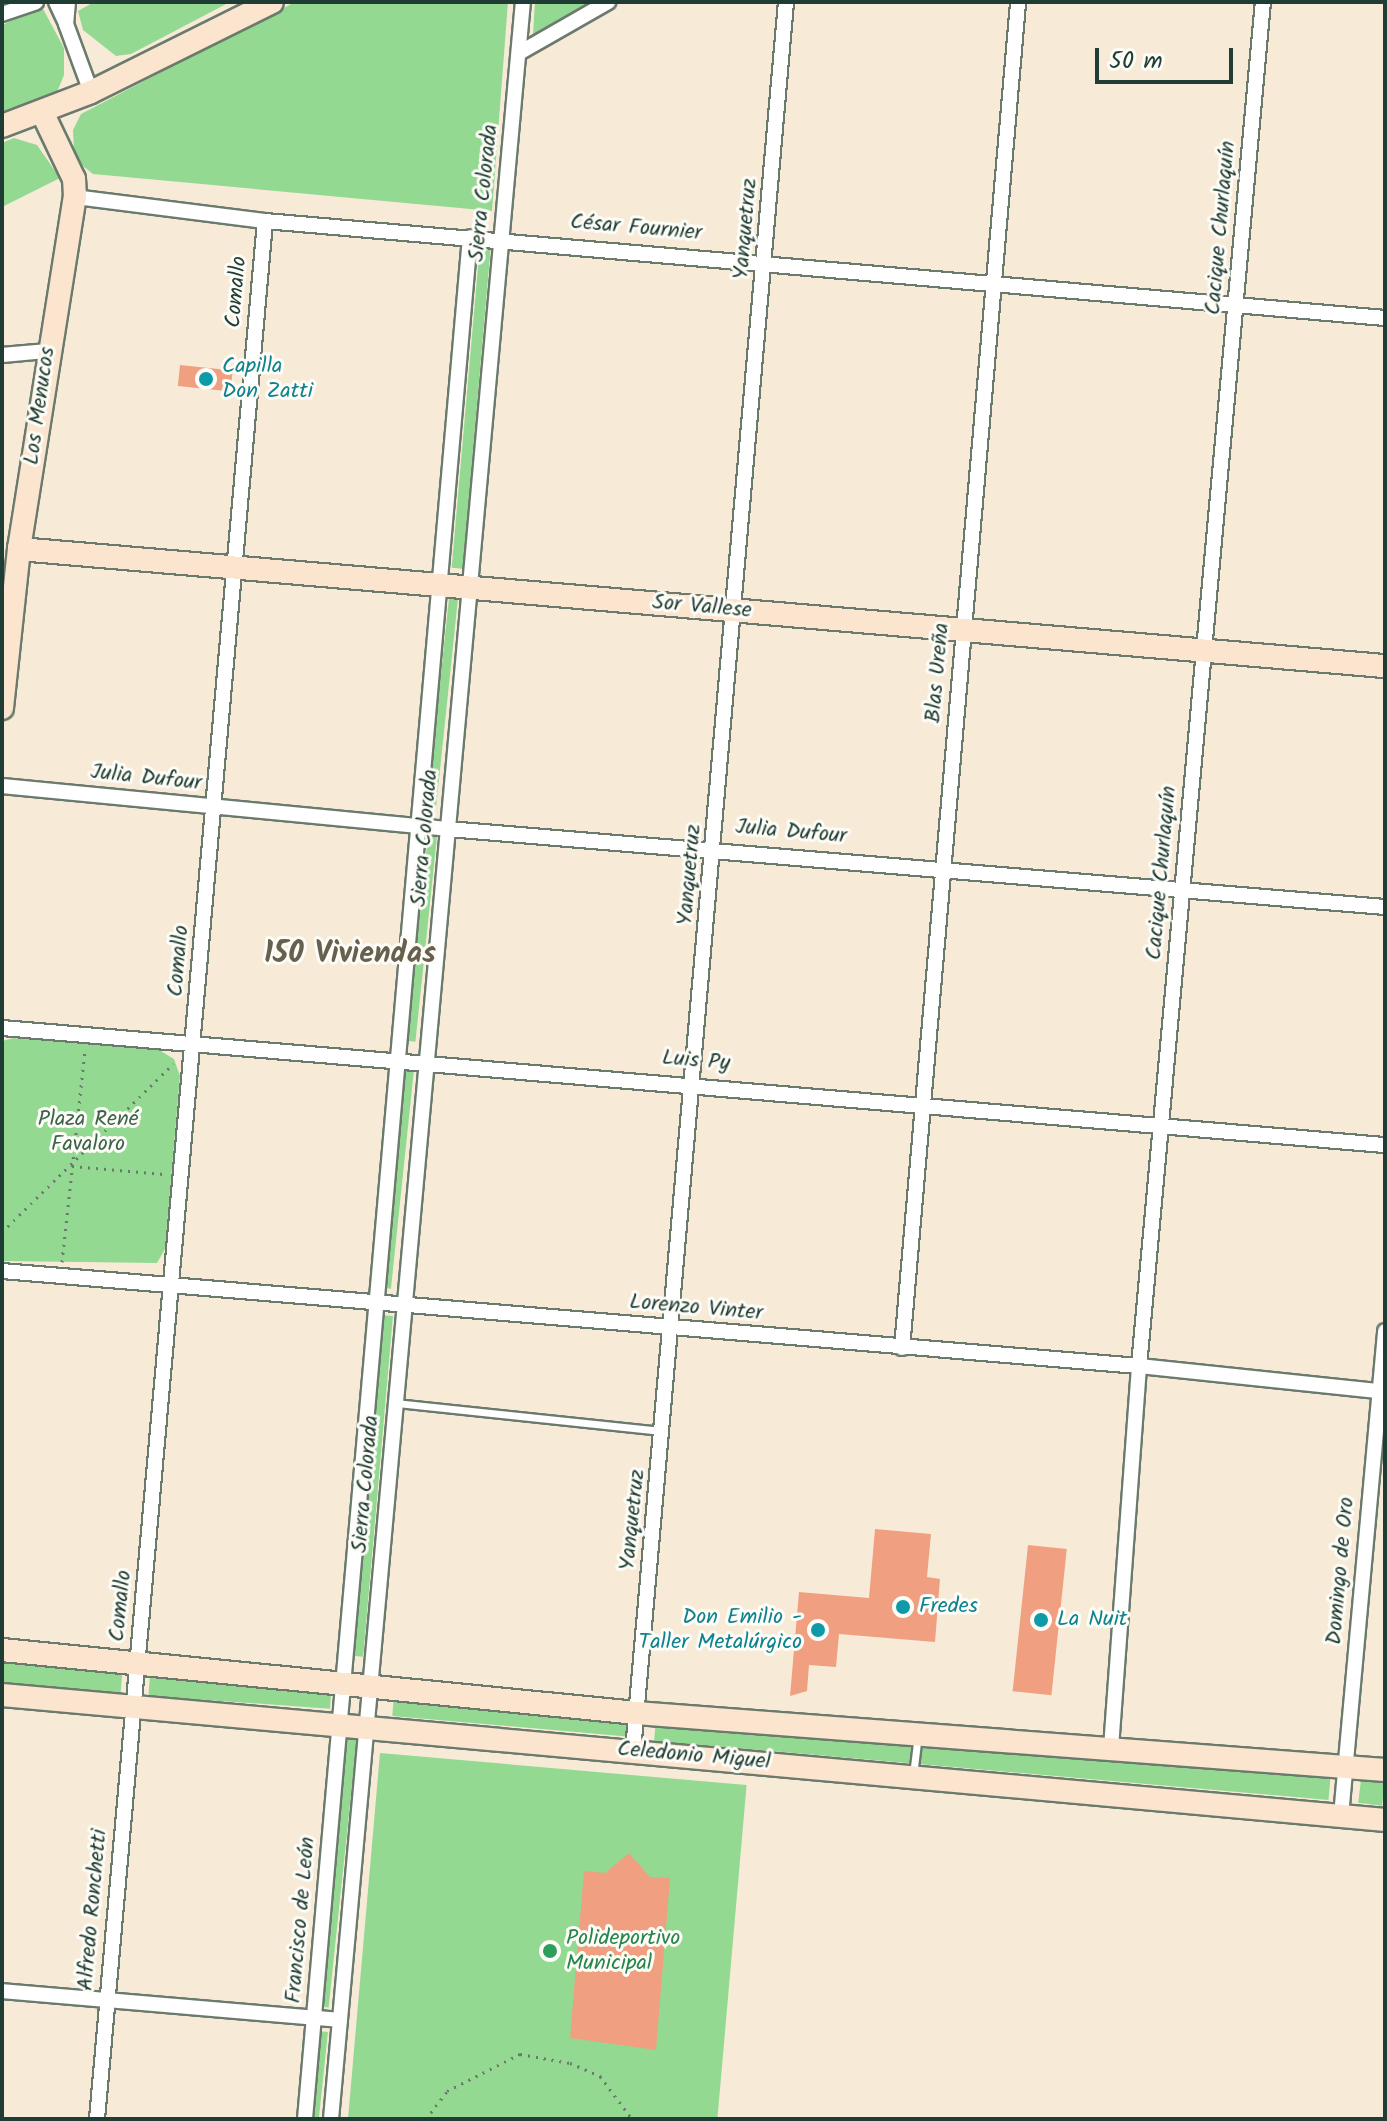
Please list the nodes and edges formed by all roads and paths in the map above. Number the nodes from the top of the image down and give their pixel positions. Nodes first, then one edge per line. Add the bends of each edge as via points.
1 (36, 2) edge
2 (56, 2) edge
3 (68, 2) edge
4 (272, 2) edge
5 (523, 2) edge
6 (608, 2) edge
7 (786, 2) edge
8 (1018, 2) edge
9 (1263, 2) edge
10 (2, 14) edge
11 (66, 24) junction
12 (519, 53) junction
13 (91, 92) junction
14 (42, 112) junction
15 (2, 126) edge
16 (75, 197) junction
17 (265, 221) junction
18 (470, 237) junction
19 (501, 239) junction
20 (766, 262) junction
21 (992, 285) junction
22 (1237, 305) junction
23 (1385, 318) edge
24 (47, 351) junction
25 (2, 355) edge
26 (19, 549) junction
27 (233, 565) junction
28 (440, 584) junction
29 (470, 586) junction
30 (734, 609) junction
31 (964, 630) junction
32 (1204, 650) junction
33 (1385, 666) edge
34 (2, 708) edge
35 (2, 786) edge
36 (214, 807) junction
37 (419, 826) junction
38 (448, 829) junction
39 (714, 848) junction
40 (943, 868) junction
41 (1183, 888) junction
42 (1385, 907) edge
43 (2, 1028) edge
44 (87, 1035) junction
45 (194, 1043) junction
46 (399, 1060) junction
47 (426, 1063) junction
48 (694, 1083) junction
49 (923, 1103) junction
50 (1161, 1124) junction
51 (1385, 1145) edge
52 (72, 1166) junction
53 (182, 1175) junction
54 (2, 1232) edge
55 (2, 1271) edge
56 (61, 1274) junction
57 (175, 1282) junction
58 (378, 1300) junction
59 (405, 1303) junction
60 (673, 1328) junction
61 (1385, 1331) edge
62 (902, 1348) junction
63 (1139, 1366) junction
64 (1382, 1392) edge
65 (396, 1403) junction
66 (663, 1431) junction
67 (2, 1650) edge
68 (137, 1663) junction
69 (345, 1681) junction
70 (370, 1686) junction
71 (2, 1695) edge
72 (133, 1705) junction
73 (636, 1713) junction
74 (341, 1724) junction
75 (366, 1726) junction
76 (919, 1734) junction
77 (1111, 1748) junction
78 (633, 1751) junction
79 (1346, 1766) junction
80 (1385, 1770) edge
81 (913, 1776) junction
82 (1341, 1816) junction
83 (1385, 1820) edge
84 (2, 1991) edge
85 (107, 2000) junction
86 (314, 2018) junction
87 (340, 2020) junction
88 (97, 2119) edge
89 (305, 2119) edge
90 (331, 2119) edge
91 (426, 2119) edge
92 (632, 2119) edge

1 - 10 street
2 - 11 street
3 - 11 street
4 - 13 street
5 - 12 street, Sierra Colorada
6 - 12 street
7 - 20 street, Yanquetruz
8 - 21 street, Blas Ureña
9 - 22 street, Cacique Churlaquín
11 - 13 street
12 - 19 street, Sierra Colorada
13 - 14 street
14 - 15 street
14 - 16 street, Los Menucos via 74,179
16 - 17 street, César Fournier
16 - 24 street, Los Menucos
17 - 18 street, César Fournier
17 - 27 street, Comallo
18 - 19 street, César Fournier
18 - 28 street, Sierra Colorada
19 - 20 street, César Fournier
19 - 29 street, Sierra Colorada
20 - 21 street, César Fournier
20 - 30 street, Yanquetruz
21 - 22 street, César Fournier
21 - 31 street, Blas Ureña
22 - 23 street, César Fournier
22 - 32 street, Cacique Churlaquín
24 - 25 street
24 - 26 street, Los Menucos
26 - 27 street, Sor Vallese
26 - 34 street, Los Menucos
27 - 28 street, Sor Vallese
27 - 36 street, Comallo
28 - 29 street, Sor Vallese
28 - 37 street, Sierra Colorada
29 - 30 street, Sor Vallese
29 - 38 street, Sierra Colorada
30 - 31 street, Sor Vallese
30 - 39 street, Yanquetruz
31 - 32 street, Sor Vallese
31 - 40 street, Blas Ureña
32 - 33 street, Sor Vallese
32 - 41 street, Cacique Churlaquín
35 - 36 street, Julia Dufour
36 - 37 street, Julia Dufour
36 - 45 street, Comallo
37 - 38 street, Julia Dufour
37 - 46 street, Sierra Colorada
38 - 39 street, Julia Dufour
38 - 47 street, Sierra Colorada
39 - 40 street, Julia Dufour
39 - 48 street, Yanquetruz
40 - 41 street, Julia Dufour
40 - 49 street, Blas Ureña
41 - 42 street, Julia Dufour
41 - 50 street, Cacique Churlaquín
43 - 44 street, Luis Py
44 - 45 street, Luis Py
44 - 52 path
45 - 46 street, Luis Py
45 - 52 path
45 - 53 street, Comallo
46 - 47 street, Luis Py
46 - 58 street, Sierra Colorada
47 - 48 street, Luis Py
47 - 59 street, Sierra Colorada
48 - 49 street, Luis Py
48 - 60 street, Yanquetruz
49 - 50 street, Luis Py
49 - 62 street, Blas Ureña
50 - 51 street, Luis Py
50 - 63 street, Cacique Churlaquín
52 - 53 path
52 - 54 path
52 - 56 path
53 - 57 street, Comallo
55 - 56 street, Lorenzo Vinter
56 - 57 street, Lorenzo Vinter
57 - 58 street, Lorenzo Vinter
57 - 68 street, Comallo
58 - 59 street, Lorenzo Vinter
58 - 69 street, Sierra Colorada
59 - 60 street, Lorenzo Vinter
59 - 65 street, Sierra Colorada
60 - 62 street, Lorenzo Vinter
60 - 66 street, Yanquetruz
61 - 64 street, Domingo de Oro
62 - 63 street, Lorenzo Vinter
63 - 64 street, Lorenzo Vinter
63 - 77 street, Cacique Churlaquín
64 - 79 street, Domingo de Oro
65 - 66 lane
65 - 70 street, Sierra Colorada
66 - 73 street, Yanquetruz
67 - 68 street, Celedonio Miguel
68 - 69 street, Celedonio Miguel
68 - 72 street, Comallo
69 - 70 street, Celedonio Miguel
69 - 74 street, Sierra Colorada
70 - 73 street, Celedonio Miguel
70 - 75 street, Sierra Colorada
71 - 72 street, Celedonio Miguel
72 - 74 street, Celedonio Miguel
72 - 85 street, Alfredo Ronchetti
73 - 76 street, Celedonio Miguel
73 - 78 street, Yanquetruz
74 - 75 street, Celedonio Miguel
74 - 86 street, Francisco de León
75 - 78 street, Celedonio Miguel
75 - 87 street
76 - 77 street, Celedonio Miguel
76 - 81 lane
77 - 79 street, Celedonio Miguel
78 - 81 street, Celedonio Miguel
79 - 80 street, Celedonio Miguel
79 - 82 street, Domingo de Oro
81 - 82 street, Celedonio Miguel
82 - 83 street, Celedonio Miguel
84 - 85 street
85 - 86 street
85 - 88 street, Alfredo Ronchetti
86 - 87 street
86 - 89 street, Francisco de León
87 - 90 street
91 - 92 path via 447,2091 520,2054 570,2063 600,2076

